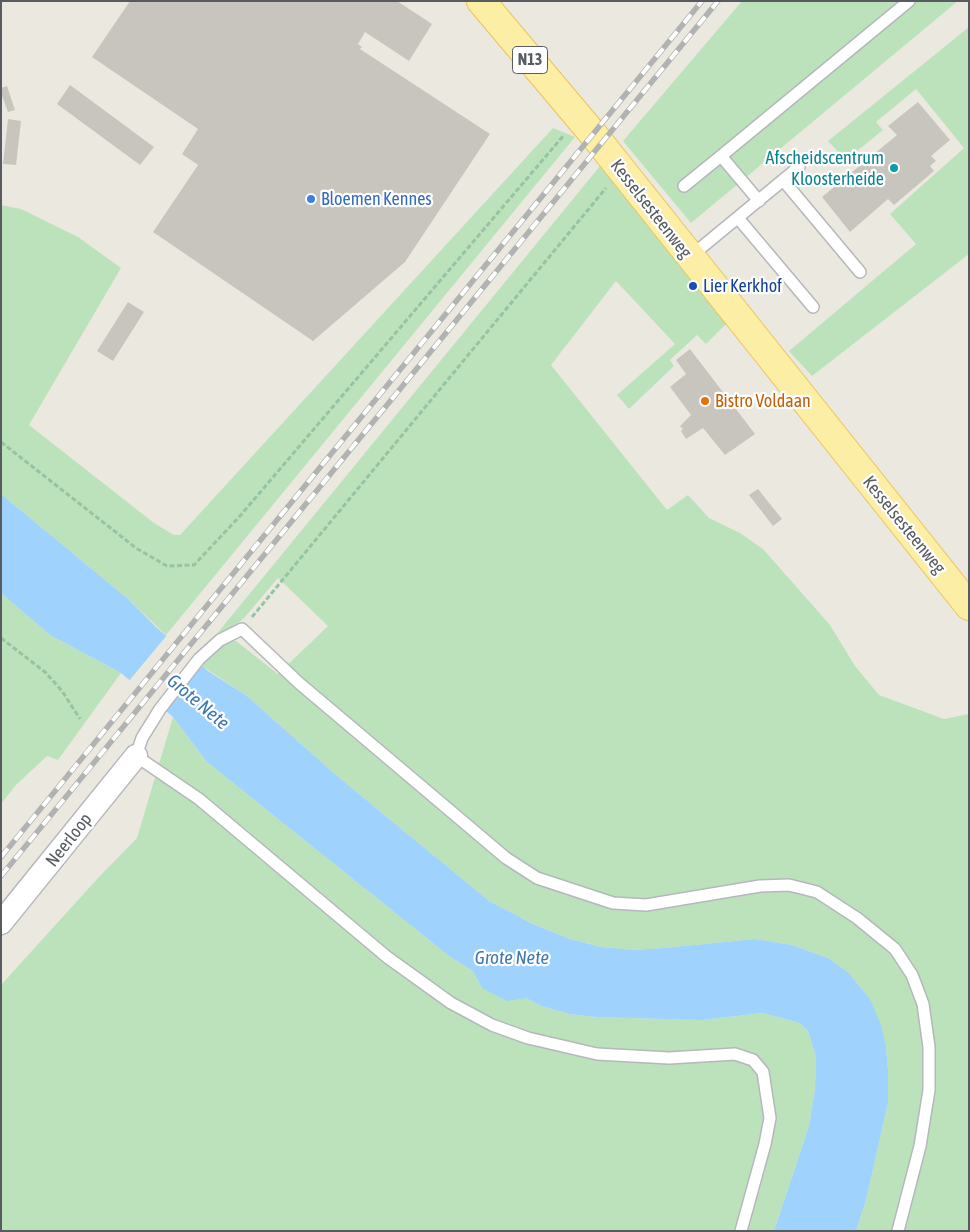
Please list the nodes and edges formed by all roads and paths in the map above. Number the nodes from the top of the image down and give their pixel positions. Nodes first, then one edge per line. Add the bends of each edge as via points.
1 (481, 1) edge
2 (909, 1) edge
3 (579, 118) junction
4 (721, 156) junction
5 (799, 167) dead end
6 (621, 170) junction
7 (783, 180) junction
8 (684, 186) dead end
9 (759, 201) junction
10 (738, 218) junction
11 (690, 258) junction
12 (860, 272) dead end
13 (813, 307) dead end
14 (1, 442) edge
15 (969, 606) edge
16 (242, 629) junction
17 (1, 638) edge
18 (80, 719) dead end
19 (136, 756) junction
20 (1, 923) edge
21 (740, 1231) edge
22 (898, 1231) edge

1 - 3 main road, Kesselsesteenweg / N13
2 - 4 lane
3 - 6 main road, Kesselsesteenweg / N13
3 - 14 path via 240,516 194,565 166,566 136,548
4 - 8 lane
4 - 9 lane
5 - 7 lane
6 - 11 main road, Kesselsesteenweg / N13
6 - 16 path
7 - 9 lane
7 - 12 lane
9 - 10 lane
10 - 11 lane
10 - 13 lane
11 - 15 main road, Kesselsesteenweg / N13
16 - 19 lane via 220,640 199,659 160,709 142,738
16 - 22 lane via 299,683 506,858 537,878 613,903 646,906 760,886 789,885 817,892 857,918 895,949 912,975 923,1004 929,1047 929,1090 920,1146
17 - 18 path via 45,672
19 - 20 street, Neerloop
19 - 21 lane via 199,799 387,957 451,1003 492,1025 528,1038 597,1054 669,1058 735,1054 753,1060 763,1072 770,1118

